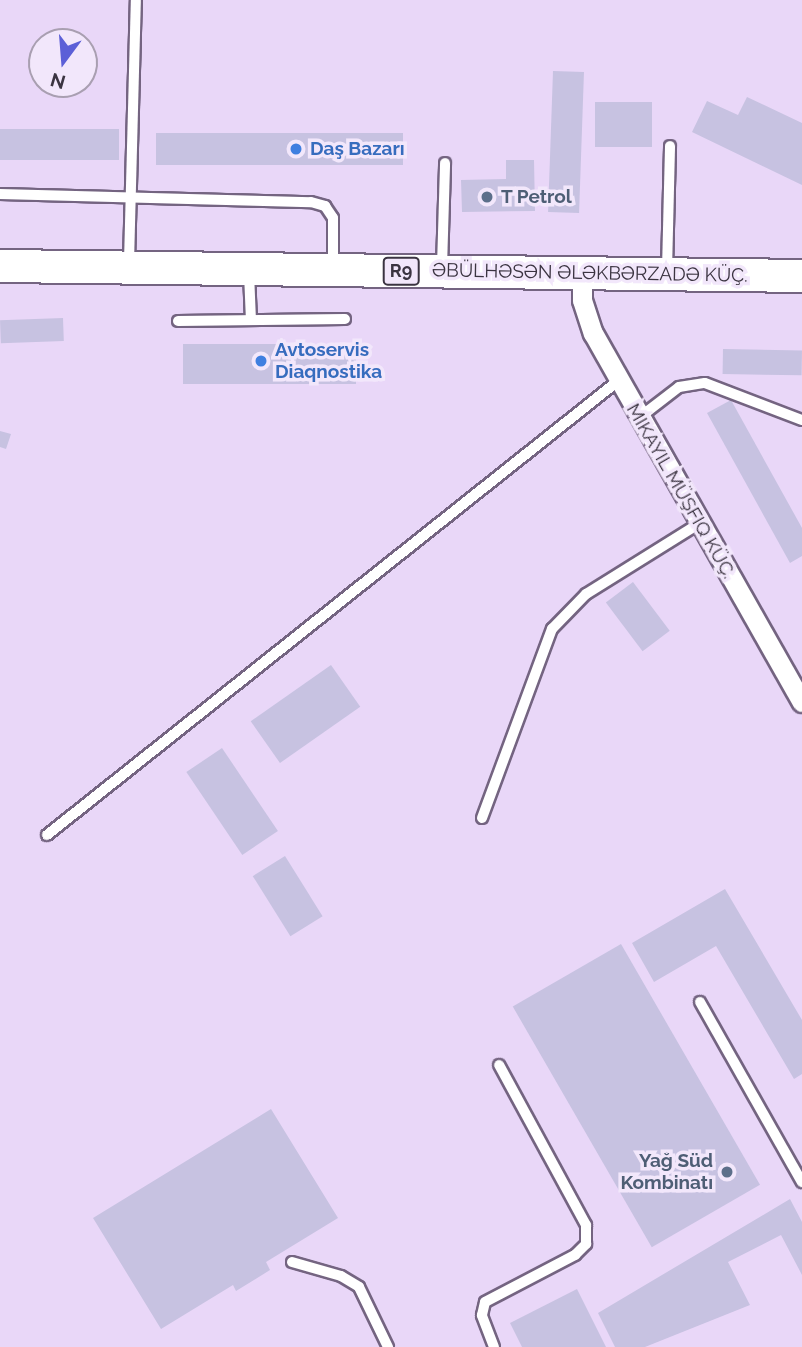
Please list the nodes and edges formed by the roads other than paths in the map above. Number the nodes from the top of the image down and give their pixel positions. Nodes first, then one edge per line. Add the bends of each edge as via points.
1 (136, 0) edge
2 (670, 146) dead end
3 (445, 163) dead end
4 (0, 194) edge
5 (131, 197) junction
6 (0, 266) edge
7 (129, 267) junction
8 (249, 269) junction
9 (333, 270) junction
10 (442, 271) junction
11 (582, 274) junction
12 (667, 274) junction
13 (802, 276) edge
14 (345, 319) dead end
15 (251, 320) junction
16 (178, 321) dead end
17 (618, 381) junction
18 (639, 418) junction
19 (802, 420) edge
20 (700, 523) junction
21 (802, 702) edge
22 (482, 817) dead end
23 (47, 835) dead end
24 (700, 1002) dead end
25 (499, 1065) dead end
26 (802, 1182) edge
27 (292, 1262) dead end
28 (388, 1347) edge
29 (494, 1347) edge

1 - 5 lane
2 - 12 lane
3 - 10 lane
4 - 5 lane
5 - 7 lane
5 - 9 lane via 318,204 333,218
6 - 7 main road, ƏBÜLHƏSƏN ƏLƏKBƏRZADƏ KÜÇ. / R9
7 - 8 main road, ƏBÜLHƏSƏN ƏLƏKBƏRZADƏ KÜÇ. / R9
8 - 9 main road, ƏBÜLHƏSƏN ƏLƏKBƏRZADƏ KÜÇ. / R9
8 - 15 lane
9 - 10 main road, ƏBÜLHƏSƏN ƏLƏKBƏRZADƏ KÜÇ. / R9
10 - 11 main road, ƏBÜLHƏSƏN ƏLƏKBƏRZADƏ KÜÇ. / R9
11 - 12 main road, ƏBÜLHƏSƏN ƏLƏKBƏRZADƏ KÜÇ. / R9
11 - 17 street via 587,320
12 - 13 main road, ƏBÜLHƏSƏN ƏLƏKBƏRZADƏ KÜÇ. / R9
14 - 15 lane
15 - 16 lane
17 - 18 street
17 - 23 lane
18 - 19 lane via 679,387 705,383
18 - 20 street
20 - 21 street
20 - 22 lane via 586,594 552,629
24 - 26 lane
25 - 29 lane via 586,1225 586,1244 575,1255 485,1302 482,1315
27 - 28 lane via 341,1276 359,1287

